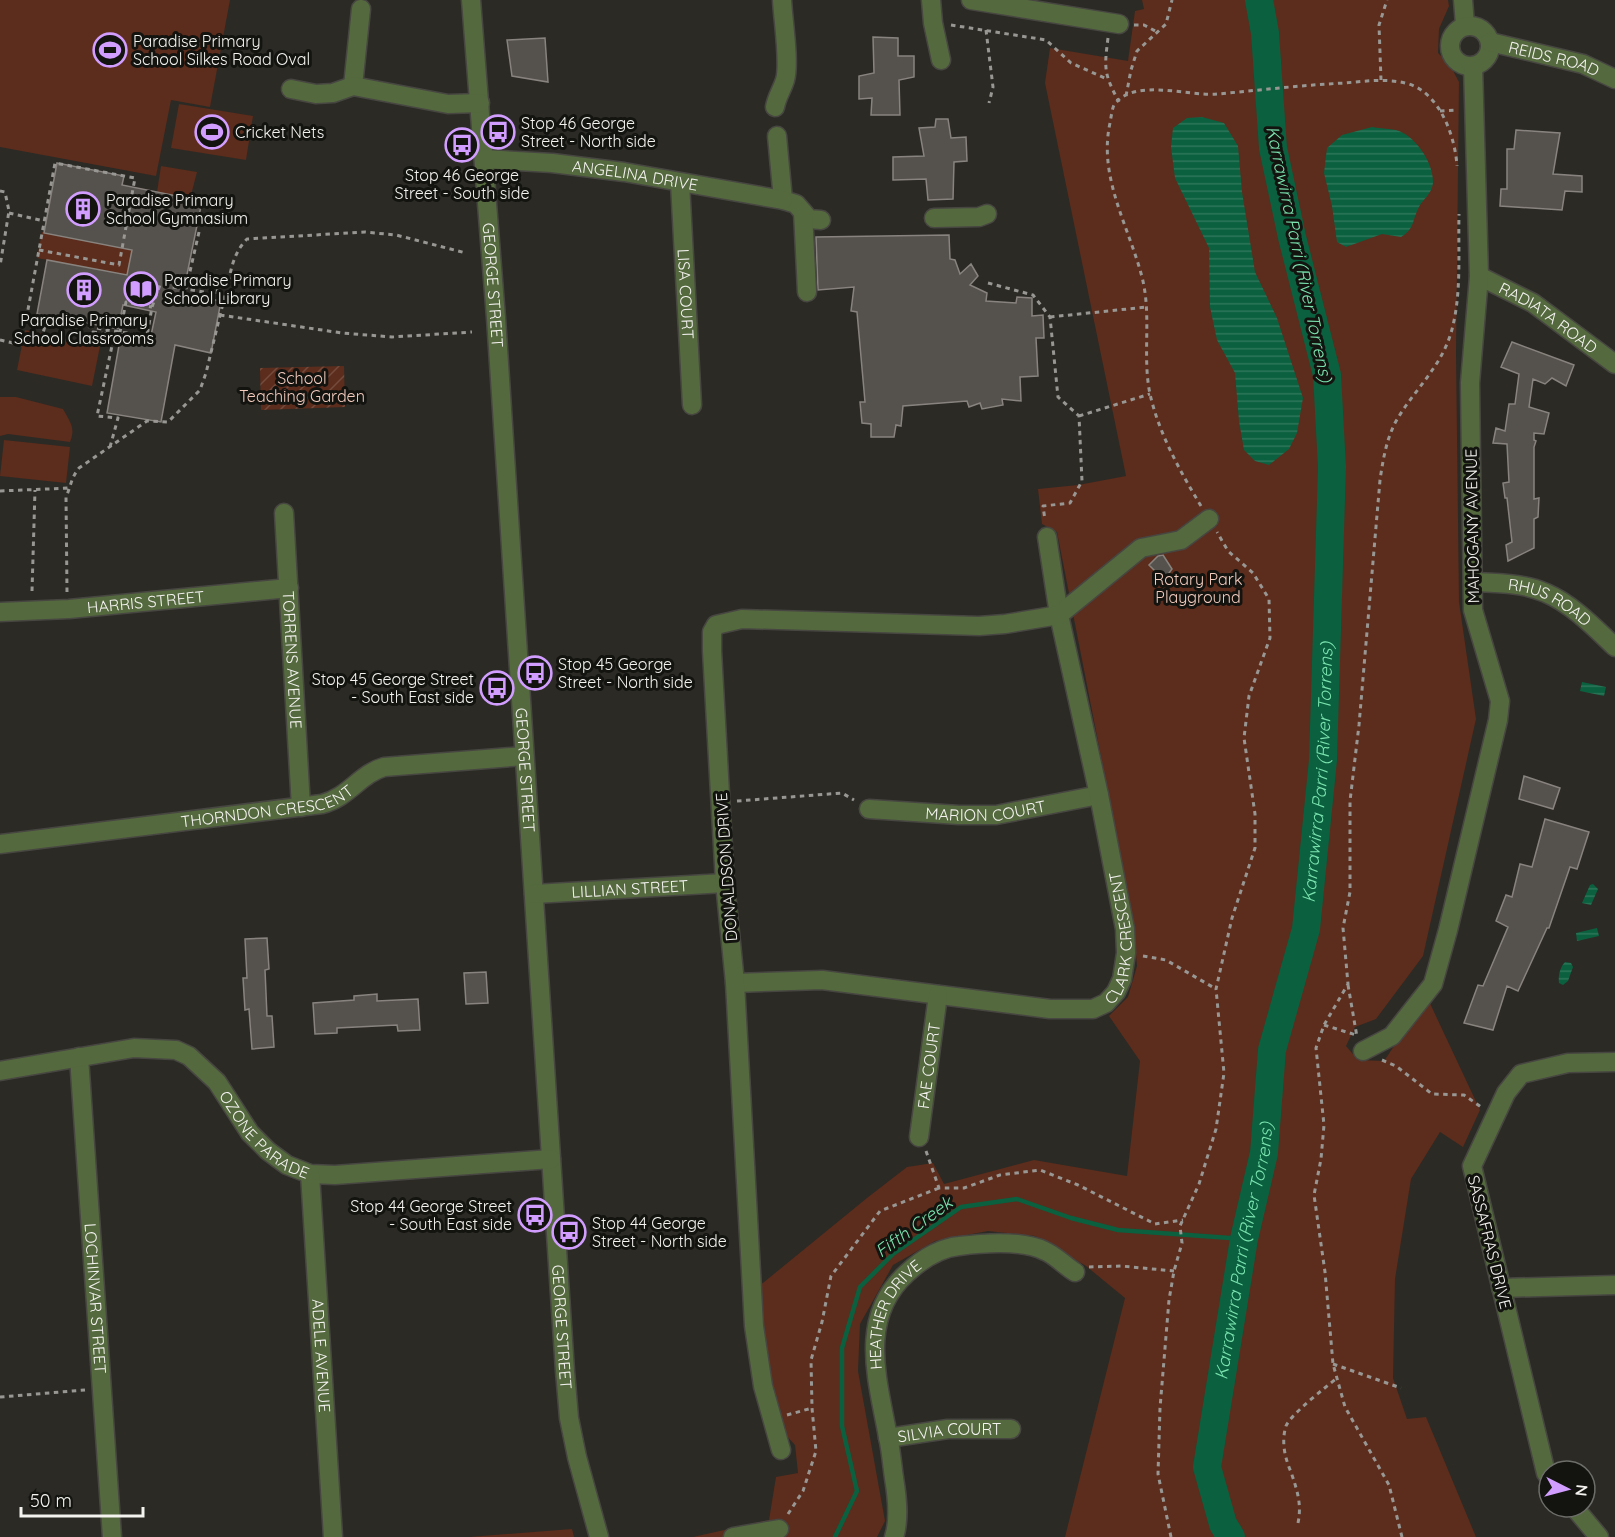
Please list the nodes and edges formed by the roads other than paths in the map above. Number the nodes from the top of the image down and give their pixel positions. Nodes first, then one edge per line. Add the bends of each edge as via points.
1 (471, 0) edge
2 (782, 0) edge
3 (931, 0) edge
4 (971, 0) edge
5 (1462, 0) edge
6 (361, 9) dead end
7 (1114, 24) road end
8 (1465, 25) junction
9 (1490, 42) junction
10 (941, 60) dead end
11 (1473, 66) junction
12 (1615, 80) edge
13 (353, 86) junction
14 (291, 89) dead end
15 (480, 103) junction
16 (775, 106) dead end
17 (777, 136) dead end
18 (484, 159) junction
19 (680, 183) junction
20 (783, 200) junction
21 (803, 212) junction
22 (987, 214) dead end
23 (934, 218) dead end
24 (821, 220) dead end
25 (1479, 276) junction
26 (807, 292) dead end
27 (1615, 364) edge
28 (692, 405) dead end
29 (284, 513) dead end
30 (1209, 519) road end
31 (1047, 537) road end
32 (1473, 582) junction
33 (289, 588) junction
34 (0, 612) edge
35 (1059, 615) junction
36 (1615, 647) edge
37 (524, 756) junction
38 (1099, 795) junction
39 (301, 807) junction
40 (869, 809) road end
41 (0, 844) edge
42 (725, 883) junction
43 (534, 894) junction
44 (735, 983) junction
45 (938, 995) junction
46 (1359, 1043) road end
47 (79, 1058) junction
48 (1615, 1062) edge
49 (0, 1071) edge
50 (919, 1136) road end
51 (550, 1159) junction
52 (310, 1174) junction
53 (1072, 1270) road end
54 (1615, 1285) edge
55 (1501, 1288) junction
56 (1011, 1430) dead end
57 (888, 1438) junction
58 (781, 1450) dead end
59 (1543, 1459) edge
60 (1584, 1519) edge
61 (779, 1529) road end
62 (112, 1537) edge
63 (333, 1537) edge
64 (599, 1537) edge
65 (733, 1537) edge
66 (894, 1537) edge
67 (1599, 1537) edge

1 - 15 street, GEORGE STREET
2 - 16 street via 786,66
3 - 10 street
4 - 7 street
5 - 8 street
6 - 13 street
8 - 9 street via 1480,28
8 - 11 street via 1452,36 1449,48 1455,60
9 - 11 street via 1488,55
9 - 12 street, REIDS ROAD via 1582,64
11 - 25 street, MAHOGANY AVENUE
13 - 14 street via 316,94
13 - 15 street via 448,104
15 - 18 street, GEORGE STREET
17 - 20 street
18 - 19 street, ANGELINA DRIVE via 578,165
18 - 37 street, GEORGE STREET
19 - 20 street, ANGELINA DRIVE
19 - 28 street, LISA COURT
20 - 21 street
21 - 24 street via 809,219
21 - 26 street
22 - 23 street
25 - 27 street, RADIATA ROAD via 1533,303
25 - 32 street, MAHOGANY AVENUE via 1470,383
29 - 33 street, TORRENS AVENUE
30 - 35 street via 1181,540 1141,548
31 - 35 street, CLARK CRESCENT
32 - 36 street, RHUS ROAD via 1514,584 1546,592
32 - 46 street, MAHOGANY AVENUE via 1473,610 1500,701 1449,930 1433,984 1392,1036
33 - 34 street, HARRIS STREET
33 - 39 street, TORRENS AVENUE
35 - 38 street, CLARK CRESCENT
35 - 42 street, DONALDSON DRIVE via 979,626 742,619 716,625 711,651
37 - 39 street, THORNDON CRESCENT via 384,767 373,770 335,800
37 - 43 street, GEORGE STREET
38 - 40 street, MARION COURT via 996,815
38 - 45 street, CLARK CRESCENT via 1125,929 1126,953 1116,992 1106,1003 1092,1009 1050,1009
39 - 41 street, THORNDON CRESCENT
42 - 43 street, LILLIAN STREET
42 - 44 street, DONALDSON DRIVE
43 - 51 street, GEORGE STREET
44 - 45 street, CLARK CRESCENT via 822,980
44 - 58 street, DONALDSON DRIVE via 754,1326 763,1386
45 - 50 street, FAE COURT
47 - 49 street, OZONE PARADE
47 - 52 street, OZONE PARADE via 134,1048 176,1050 189,1056 217,1082 262,1145 287,1165
47 - 62 street, LOCHINVAR STREET
48 - 55 street, SASSAFRAS DRIVE via 1568,1063 1521,1074 1506,1093 1472,1166
51 - 52 street, OZONE PARADE
51 - 64 street, GEORGE STREET via 569,1418
52 - 63 street, ADELE AVENUE
53 - 57 street, HEATHER DRIVE via 1045,1251 1006,1244 953,1246 917,1263 889,1296 875,1340 877,1386
54 - 55 street
55 - 59 street, SASSAFRAS DRIVE
56 - 57 street, SILVIA COURT via 948,1429
57 - 66 street, HEATHER DRIVE via 897,1494
60 - 67 street
61 - 65 street

